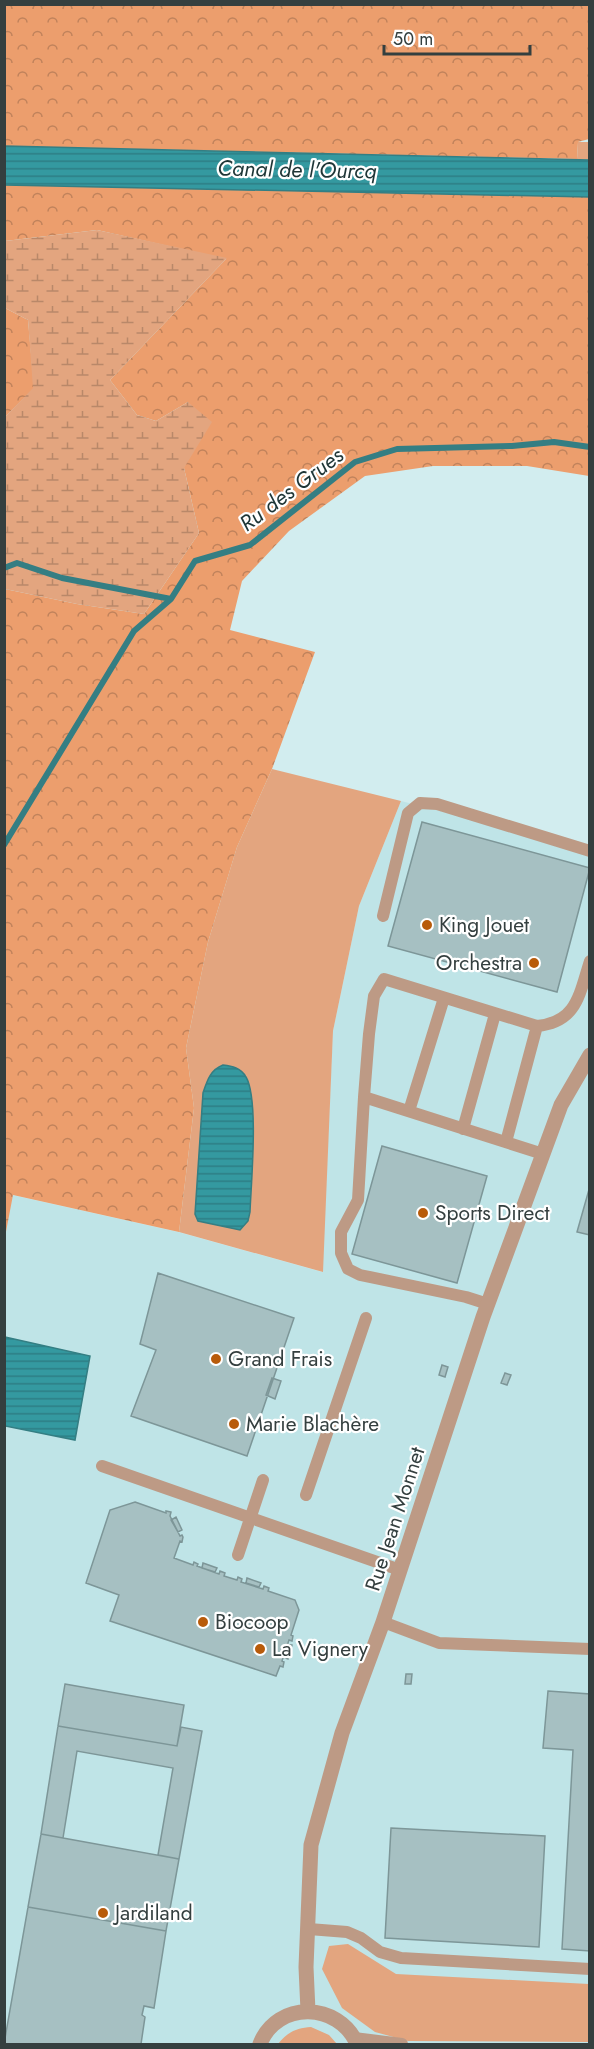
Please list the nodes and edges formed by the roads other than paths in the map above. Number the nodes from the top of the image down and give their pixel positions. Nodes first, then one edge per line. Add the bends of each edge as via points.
1 (590, 852) edge
2 (383, 916) dead end
3 (590, 961) edge
4 (444, 998) junction
5 (495, 1014) junction
6 (537, 1026) junction
7 (590, 1055) edge
8 (364, 1097) junction
9 (409, 1111) junction
10 (463, 1129) junction
11 (506, 1142) junction
12 (543, 1154) junction
13 (488, 1304) junction
14 (366, 1318) dead end
15 (102, 1466) dead end
16 (263, 1480) dead end
17 (306, 1495) dead end
18 (250, 1518) junction
19 (238, 1554) dead end
20 (400, 1570) junction
21 (383, 1623) junction
22 (590, 1649) edge
23 (309, 1929) junction
24 (590, 1969) edge
25 (308, 2011) junction
26 (355, 2041) edge
27 (260, 2044) edge
28 (402, 2044) edge

1 - 2 lane via 437,804 420,803 408,813
3 - 6 lane via 568,1016 553,1025
4 - 5 lane
4 - 8 lane via 384,979 374,996
4 - 9 lane
5 - 6 lane
5 - 10 lane
6 - 11 lane
7 - 12 street, Rue Jean Monnet via 561,1105
8 - 9 lane
8 - 13 lane via 358,1200 341,1232 341,1253 348,1269
9 - 10 lane
10 - 11 lane
11 - 12 lane
12 - 13 street, Rue Jean Monnet
13 - 20 street, Rue Jean Monnet
14 - 17 lane
15 - 18 lane
16 - 18 lane
18 - 19 lane
18 - 20 lane
20 - 21 street, Rue Jean Monnet
21 - 22 lane via 439,1643
21 - 23 street, Rue Jean Monnet via 342,1733 316,1821 311,1845
23 - 24 lane via 347,1932 380,1952 401,1959
23 - 25 street, Rue Jean Monnet
25 - 26 street via 335,2018
25 - 27 street via 280,2019
26 - 28 lane

